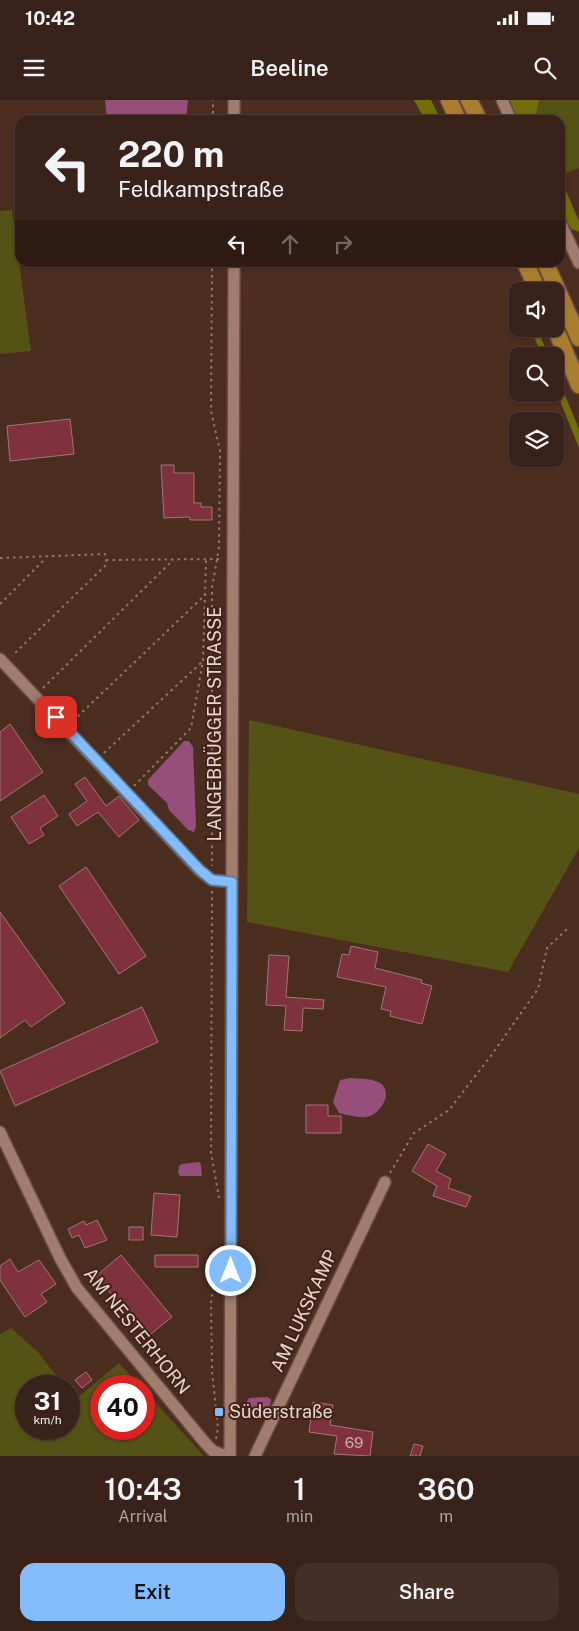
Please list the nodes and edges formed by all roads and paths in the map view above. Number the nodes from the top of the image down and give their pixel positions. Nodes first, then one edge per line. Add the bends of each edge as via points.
1 (213, 100) edge
2 (234, 100) edge
3 (449, 100) edge
4 (469, 100) edge
5 (502, 100) edge
6 (213, 115) edge
7 (234, 115) edge
8 (456, 115) edge
9 (476, 115) edge
10 (509, 115) edge
11 (565, 229) edge
12 (575, 243) edge
13 (579, 263) edge
14 (212, 267) edge
15 (234, 267) edge
16 (526, 267) edge
17 (547, 267) edge
18 (534, 282) edge
19 (559, 337) edge
20 (579, 338) edge
21 (579, 385) edge
22 (47, 557) junction
23 (0, 558) edge
24 (206, 559) junction
25 (217, 559) junction
26 (106, 560) junction
27 (173, 560) junction
28 (233, 560) junction
29 (205, 595) junction
30 (0, 604) edge
31 (2, 661) edge
32 (204, 661) junction
33 (35, 695) junction
34 (66, 728) junction
35 (97, 760) junction
36 (128, 792) junction
37 (212, 880) junction
38 (232, 882) junction
39 (568, 929) dead end
40 (0, 1132) edge
41 (385, 1182) joint
42 (220, 1203) dead end
43 (219, 1271) dead end
44 (214, 1451) junction
45 (226, 1456) edge
46 (230, 1456) edge
47 (255, 1456) edge

1 - 6 path
2 - 7 street
3 - 8 highway
4 - 9 highway
5 - 10 street
11 - 12 street
12 - 13 street
14 - 25 path via 211,411 220,450
15 - 28 street, LANGEBRÜGGER STRASSE
16 - 18 highway
17 - 20 highway
19 - 21 highway
22 - 23 path
22 - 26 path via 105,554
22 - 30 path
24 - 25 path
24 - 27 path
24 - 29 path
25 - 28 path
25 - 37 path via 212,588
26 - 27 path
26 - 31 path via 107,564
27 - 33 path
28 - 38 street, LANGEBRÜGGER STRASSE
29 - 32 path
29 - 34 path
31 - 33 street
32 - 35 path
32 - 36 path via 191,728
33 - 34 street
34 - 35 street
35 - 36 street
36 - 37 street
37 - 38 street
37 - 42 path via 210,1152
38 - 46 street, LANGEBRÜGGER STRASSE
39 - 41 path via 547,948 538,989 493,1053 449,1110 414,1133
40 - 44 street, AM NESTERHORN via 77,1288
41 - 47 street, AM LUKSKAMP
43 - 44 path via 211,1300 212,1371 218,1428
44 - 45 street, AM NESTERHORN

